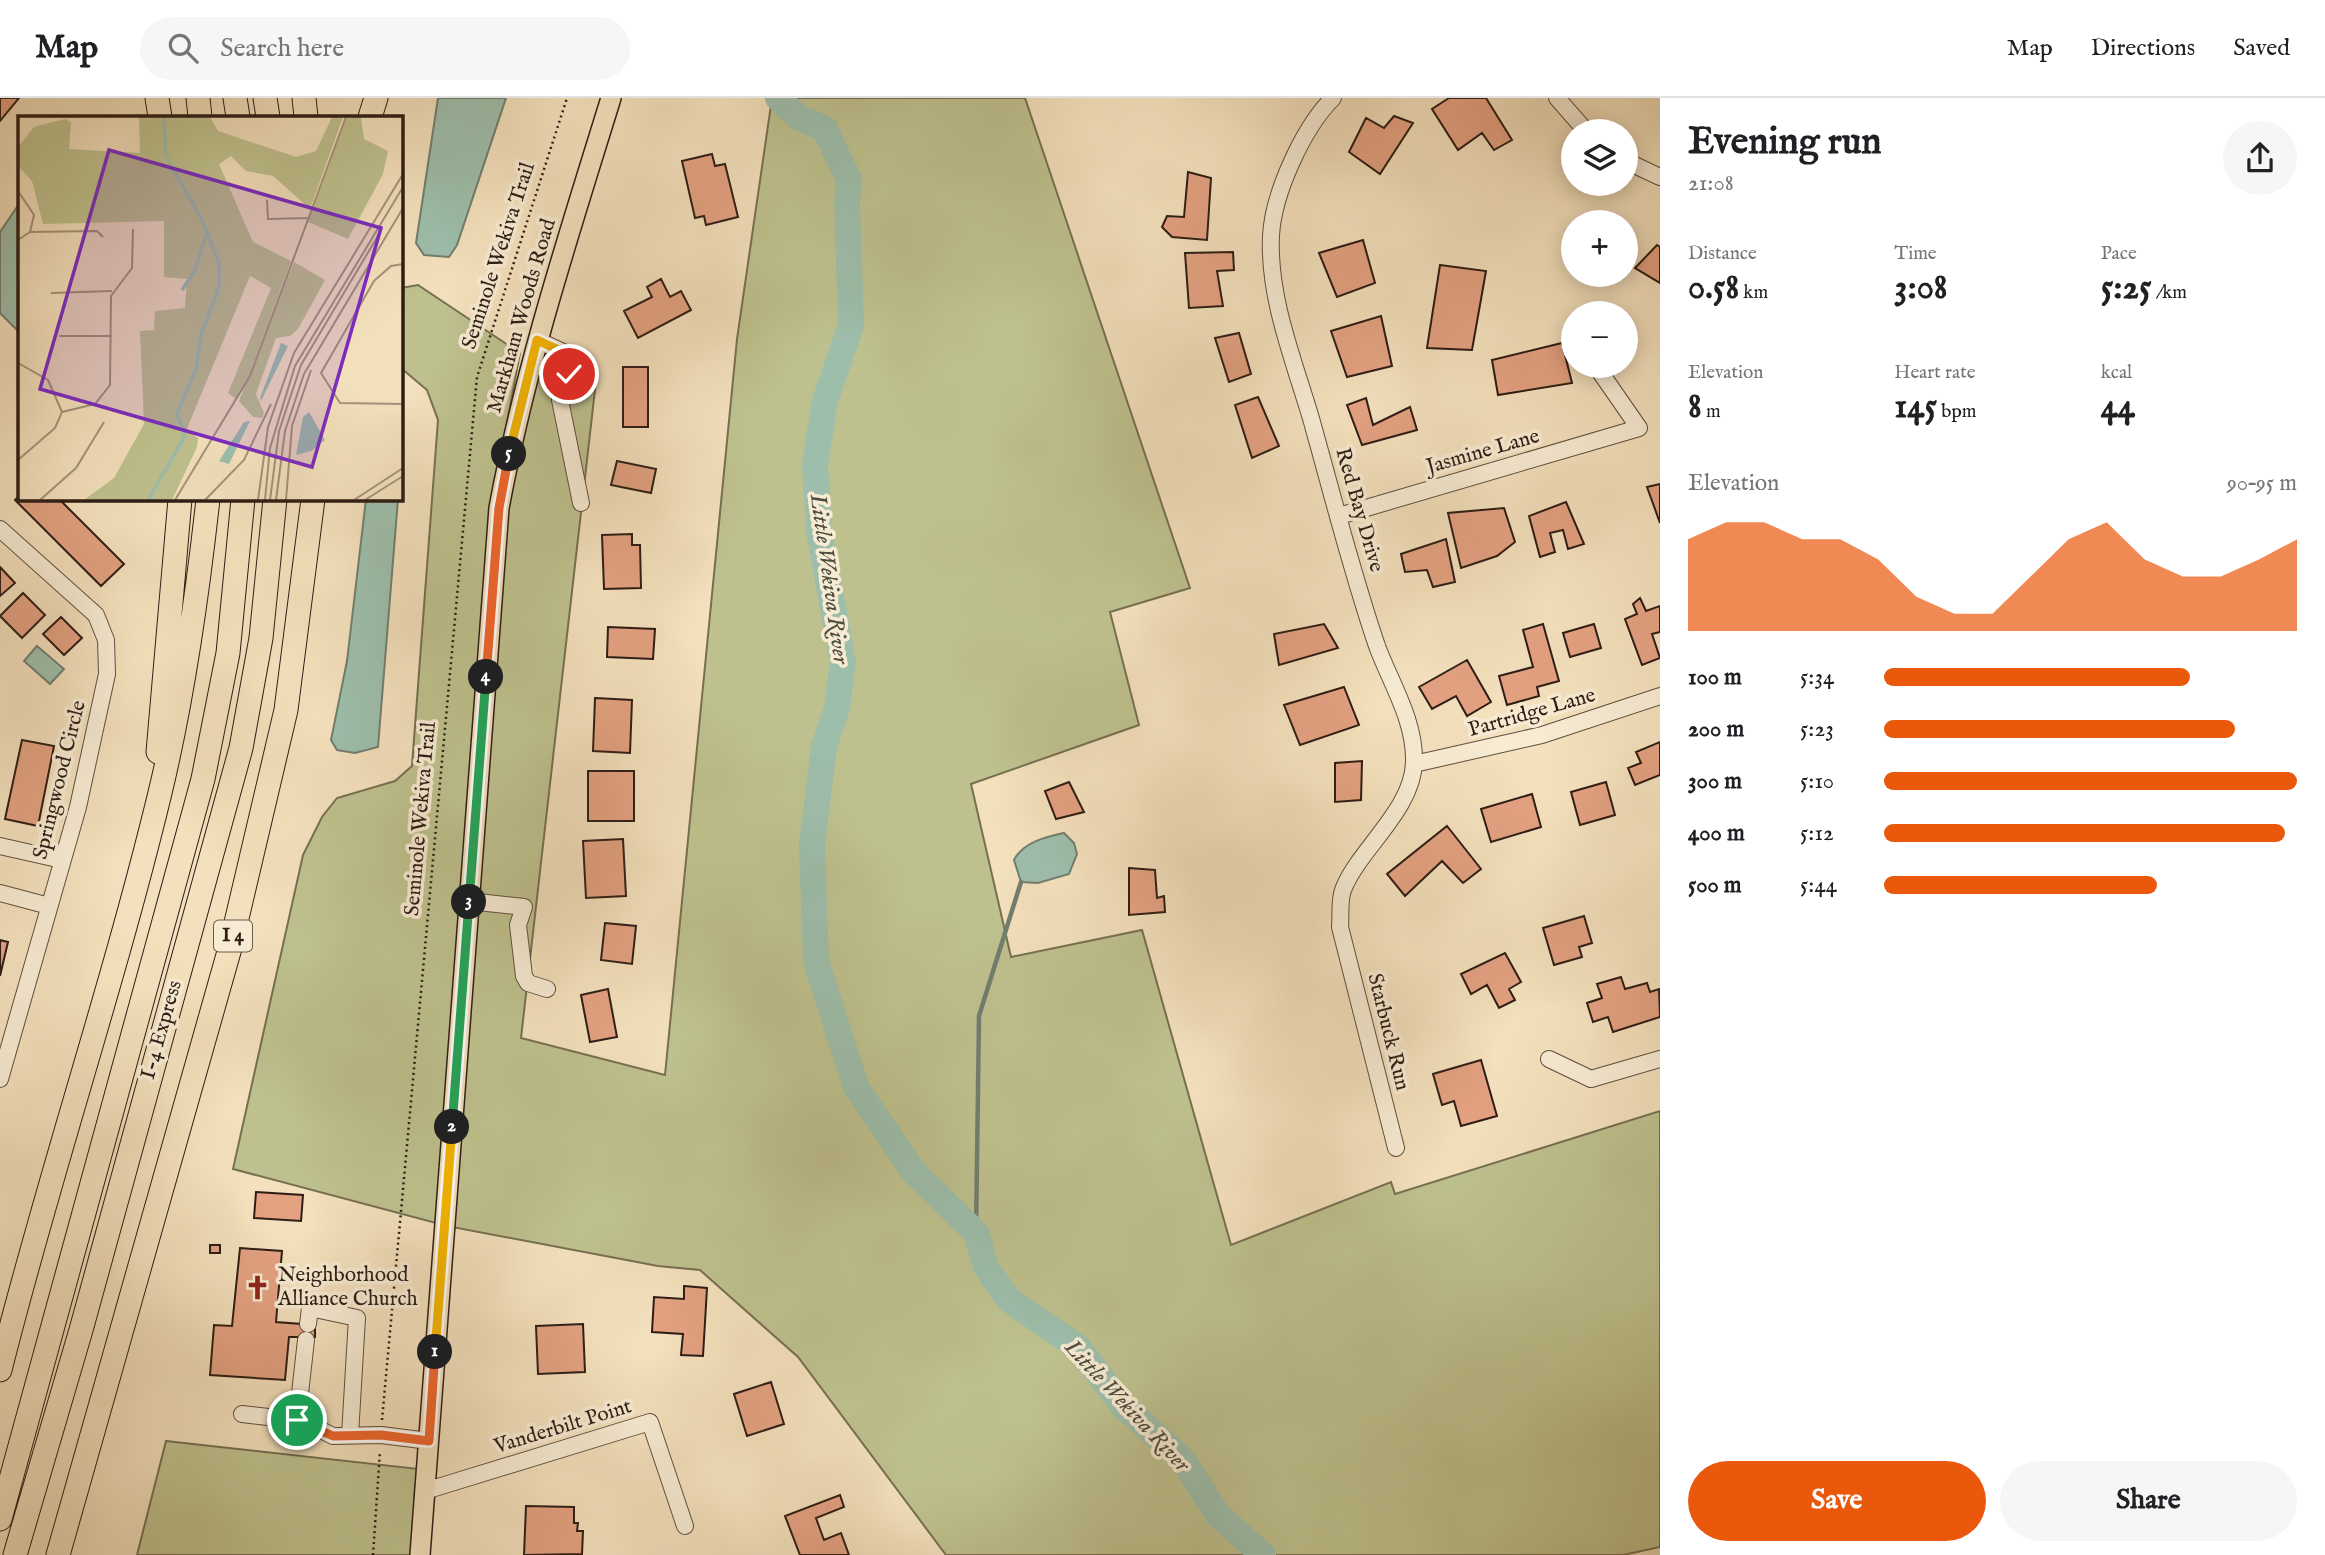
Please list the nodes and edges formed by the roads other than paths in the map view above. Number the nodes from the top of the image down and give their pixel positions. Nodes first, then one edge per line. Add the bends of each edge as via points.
1 (158, 98) edge
2 (198, 98) edge
3 (235, 98) edge
4 (265, 98) edge
5 (303, 98) edge
6 (376, 98) edge
7 (611, 98) edge
8 (1334, 98) edge
9 (1556, 98) edge
10 (160, 116) edge
11 (200, 116) edge
12 (237, 116) edge
13 (268, 116) edge
14 (306, 116) edge
15 (370, 116) edge
16 (1576, 119) edge
17 (1638, 167) edge
18 (1660, 177) edge
19 (537, 340) junction
20 (1604, 378) edge
21 (180, 500) edge
22 (208, 500) edge
23 (243, 500) edge
24 (275, 500) edge
25 (313, 500) edge
26 (582, 503) dead end
27 (1339, 516) junction
28 (0, 529) edge
29 (1660, 696) edge
30 (1414, 764) junction
31 (160, 797) junction
32 (0, 846) edge
33 (62, 860) junction
34 (0, 893) edge
35 (469, 901) junction
36 (50, 906) junction
37 (547, 989) dead end
38 (3, 1057) edge
39 (1549, 1059) dead end
40 (1660, 1059) edge
41 (0, 1079) edge
42 (1396, 1148) dead end
43 (0, 1370) edge
44 (242, 1414) dead end
45 (297, 1420) junction
46 (350, 1435) junction
47 (429, 1441) junction
48 (425, 1491) junction
49 (0, 1519) edge
50 (685, 1526) dead end
51 (15, 1555) edge
52 (58, 1555) edge
53 (420, 1555) edge

1 - 10 highway
2 - 11 highway
3 - 12 highway
4 - 13 highway
5 - 14 highway
6 - 15 highway
7 - 19 main road, Markham Woods Road
8 - 27 street, Red Bay Drive via 1286,176 1275,210 1271,269
9 - 16 street
17 - 18 street
19 - 26 street via 576,358 578,365 561,388 560,400
19 - 35 main road, Markham Woods Road via 514,425 499,508
20 - 27 street, Jasmine Lane via 1639,428
21 - 31 highway via 157,739
22 - 31 highway via 196,610
23 - 49 highway, I-4 Express via 228,653 203,779
24 - 51 highway, I-4 Express via 261,638 241,748
25 - 52 highway, I 4 via 286,710 230,948
27 - 30 street, Red Bay Drive via 1378,647 1403,706
28 - 33 street, Springwood Circle via 96,615 106,640 107,674
29 - 30 street, Partridge Lane via 1542,735
30 - 42 street, Starbuck Run via 1390,823 1342,892 1340,927
31 - 43 highway
32 - 33 street
33 - 36 street, Springwood Circle
34 - 36 street
35 - 37 street via 524,907 518,925 524,976 528,983
35 - 47 main road, Markham Woods Road
36 - 38 street, Springwood Circle
38 - 41 street, Springwood Circle
39 - 40 street via 1591,1079
44 - 45 street
45 - 46 street via 333,1436
45 - 46 street via 310,1308 357,1318
46 - 47 street
47 - 48 main road, Markham Woods Road
48 - 50 street, Vanderbilt Point via 650,1422
48 - 53 main road, Markham Woods Road

